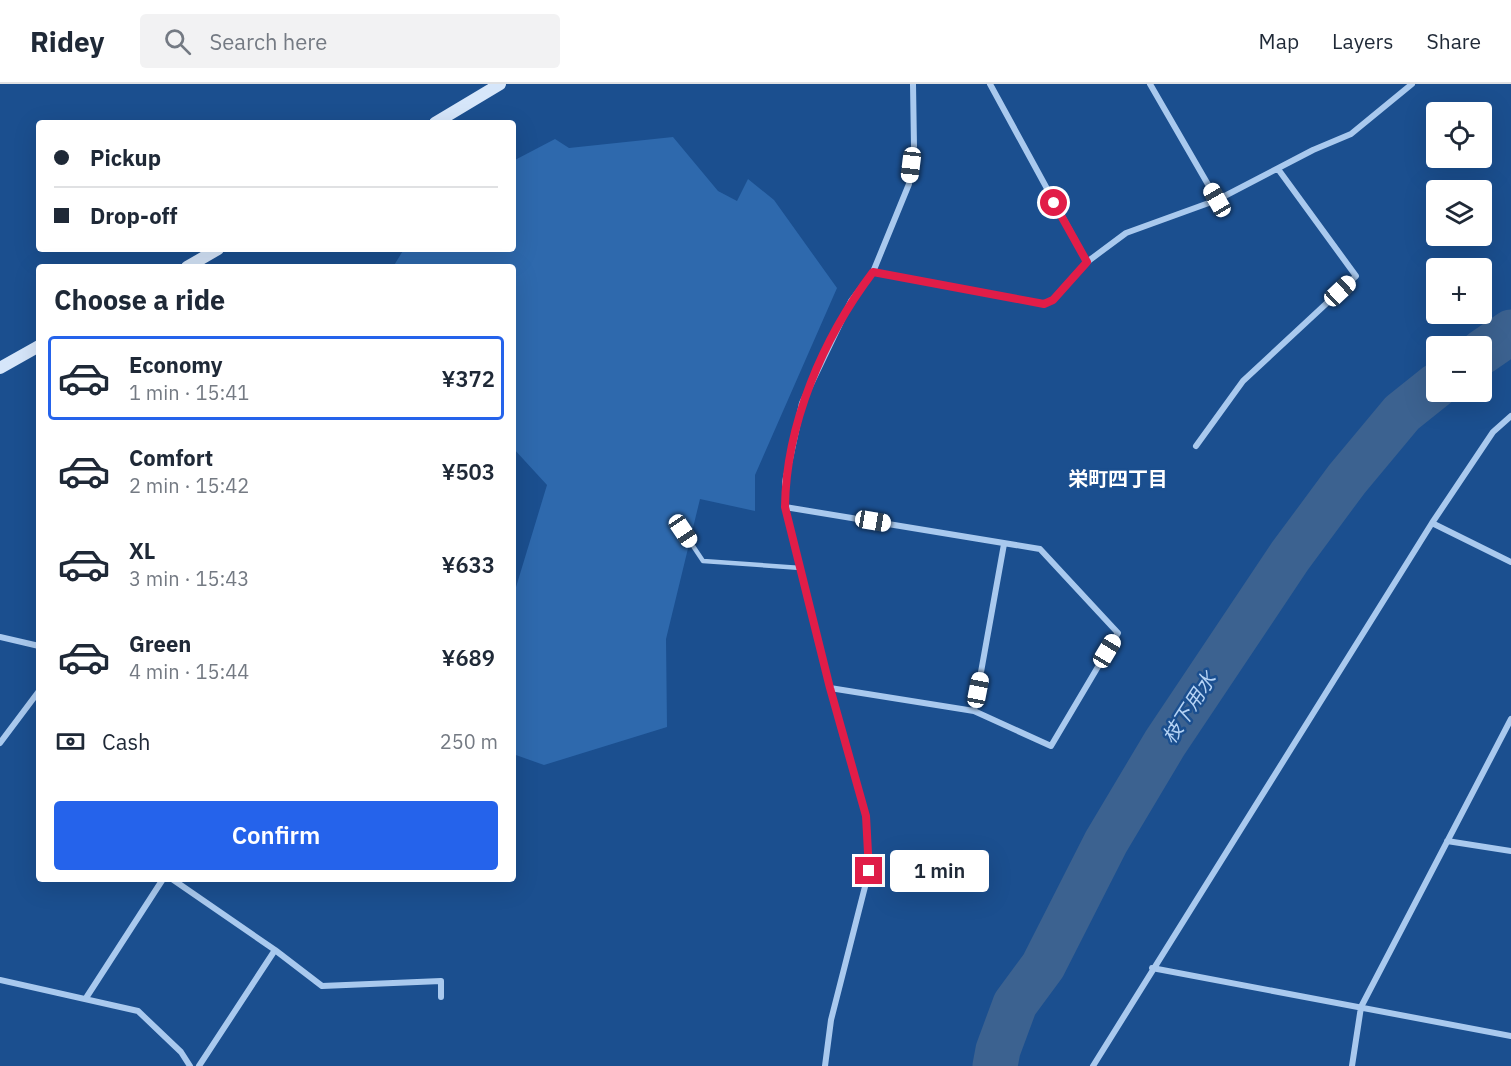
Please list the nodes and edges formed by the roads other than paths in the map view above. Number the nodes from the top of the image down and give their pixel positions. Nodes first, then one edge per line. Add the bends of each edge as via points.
1 (500, 84) edge
2 (913, 84) edge
3 (990, 84) edge
4 (1150, 84) edge
5 (1412, 84) edge
6 (440, 120) edge
7 (1278, 169) junction
8 (1217, 200) junction
9 (213, 252) edge
10 (1087, 262) junction
11 (192, 264) edge
12 (873, 272) junction
13 (36, 348) edge
14 (0, 368) edge
15 (1511, 416) edge
16 (1196, 446) dead end
17 (785, 507) junction
18 (1432, 523) junction
19 (683, 531) dead end
20 (1004, 544) junction
21 (1511, 562) edge
22 (801, 568) junction
23 (0, 637) edge
24 (36, 645) edge
25 (830, 688) junction
26 (36, 695) edge
27 (974, 711) junction
28 (1511, 719) edge
29 (0, 743) edge
30 (1448, 841) junction
31 (1511, 850) edge
32 (161, 882) edge
33 (176, 882) edge
34 (275, 950) junction
35 (1152, 969) junction
36 (0, 980) edge
37 (441, 997) dead end
38 (86, 998) junction
39 (1361, 1007) junction
40 (1511, 1036) edge
41 (190, 1066) edge
42 (199, 1066) edge
43 (825, 1066) edge
44 (1093, 1066) edge
45 (1352, 1066) edge

1 - 6 street
2 - 12 street via 914,146 909,184
3 - 10 street
4 - 8 street
5 - 7 street via 1351,134
7 - 8 street
7 - 16 street via 1356,276 1243,381
8 - 10 street via 1126,232
9 - 11 street
10 - 12 street via 1053,300 1044,304
12 - 17 street via 851,301 802,403 785,482
13 - 14 street
15 - 18 street via 1492,432
17 - 20 street
17 - 22 street
18 - 21 street
18 - 35 street
19 - 22 lane via 704,561
20 - 27 street
20 - 27 street via 1040,549 1118,633 1051,746
22 - 25 street
23 - 24 street
25 - 27 street
25 - 43 street via 866,816 869,871 831,1020
26 - 29 street
28 - 30 street
30 - 31 street
30 - 39 street
32 - 38 street
33 - 34 street
34 - 37 street via 322,986 441,981
34 - 42 street
35 - 39 street
35 - 44 street
36 - 38 street
38 - 41 street via 138,1011 181,1052
39 - 40 street
39 - 45 street

